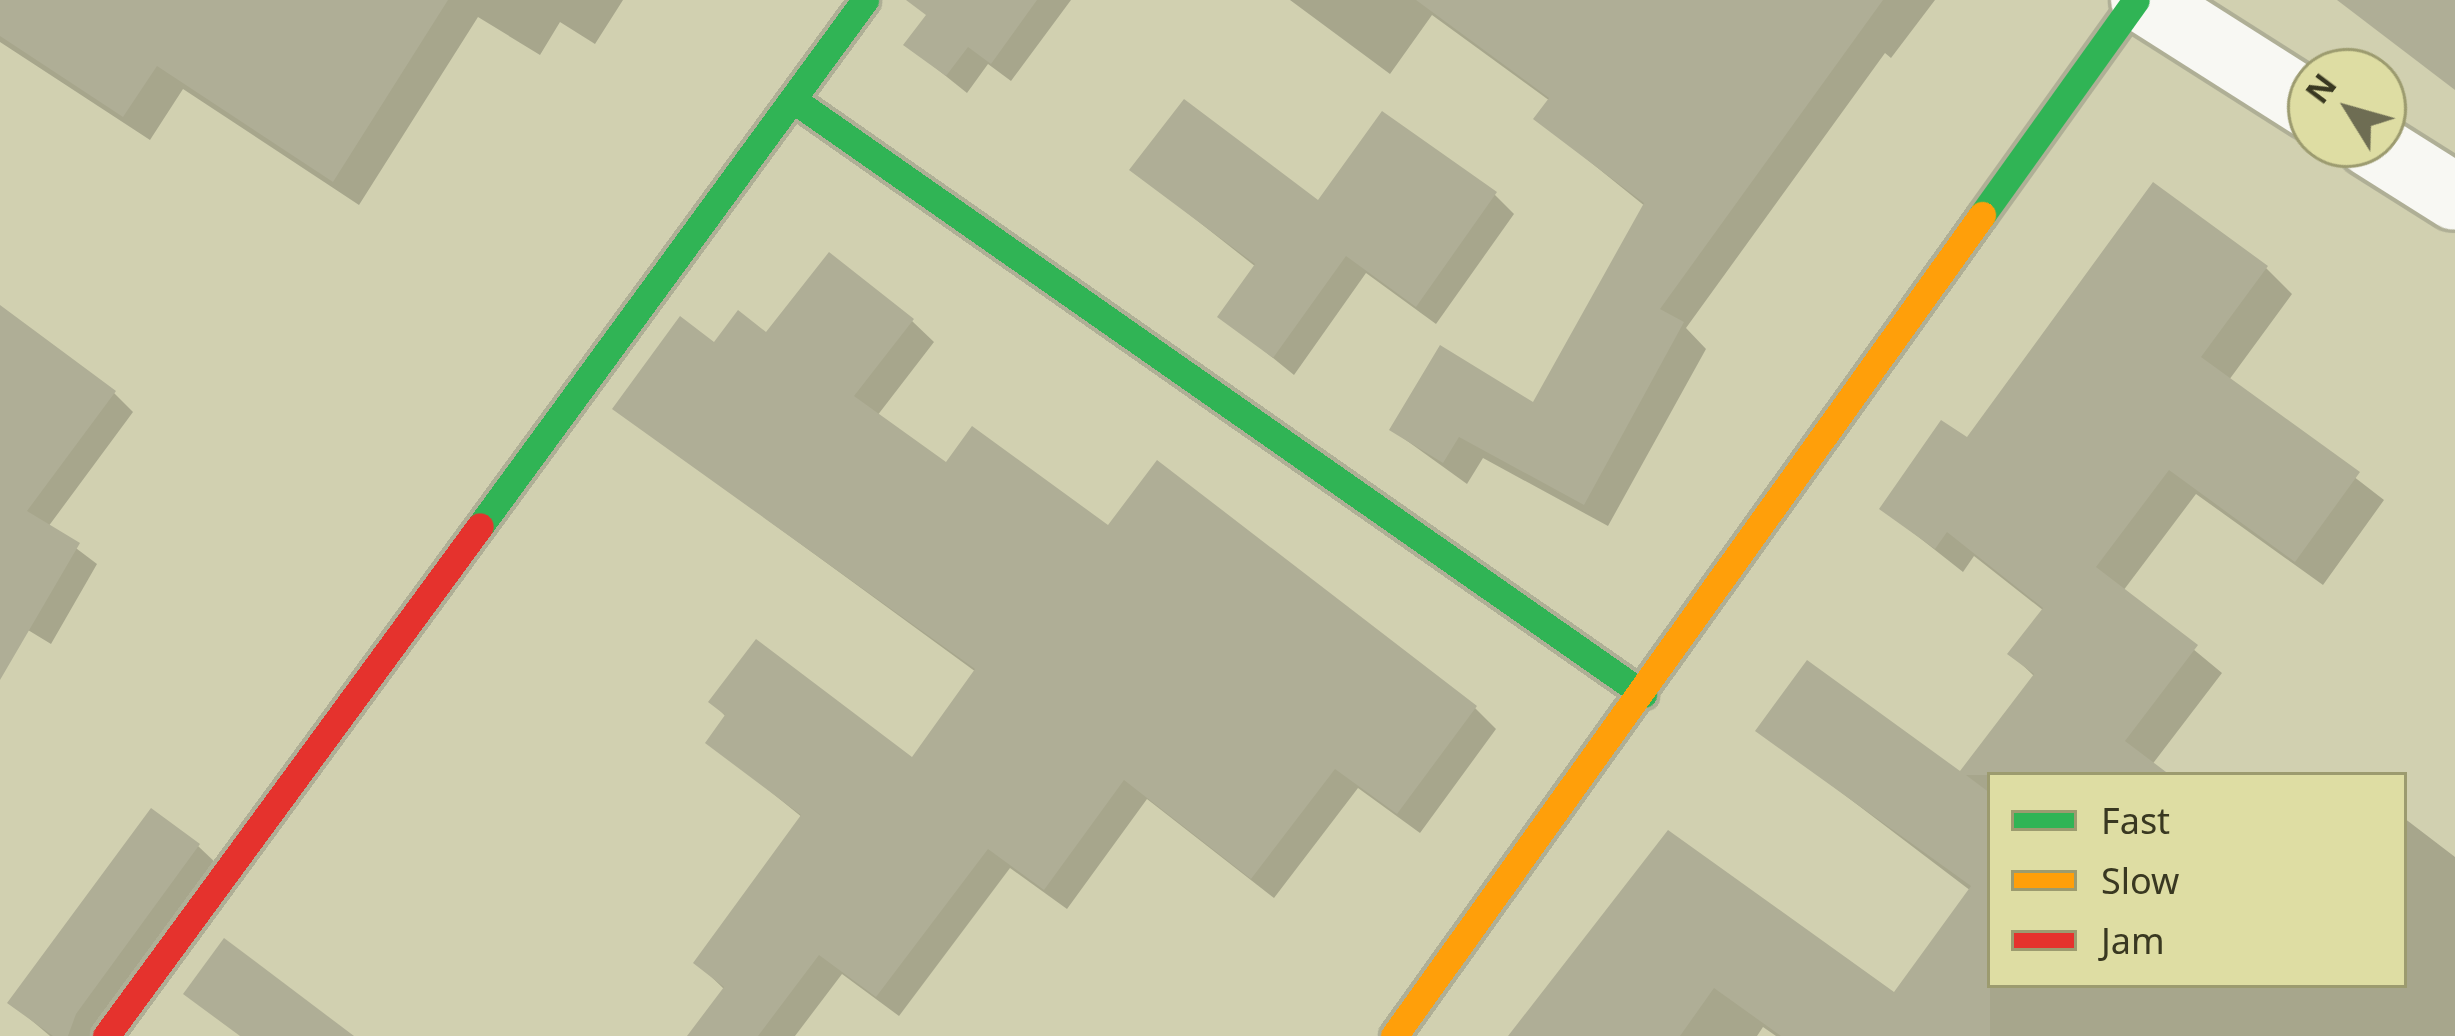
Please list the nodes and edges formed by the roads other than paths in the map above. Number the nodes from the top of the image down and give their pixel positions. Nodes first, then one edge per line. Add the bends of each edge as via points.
1 (865, 0) edge
2 (2140, 0) edge
3 (2287, 91) edge
4 (795, 101) junction
5 (2407, 167) edge
6 (2455, 197) edge
7 (1643, 694) junction
8 (106, 1036) edge
9 (1394, 1036) edge

1 - 4 street
2 - 3 street
2 - 7 street
4 - 7 street
4 - 8 street
5 - 6 street
7 - 9 street

